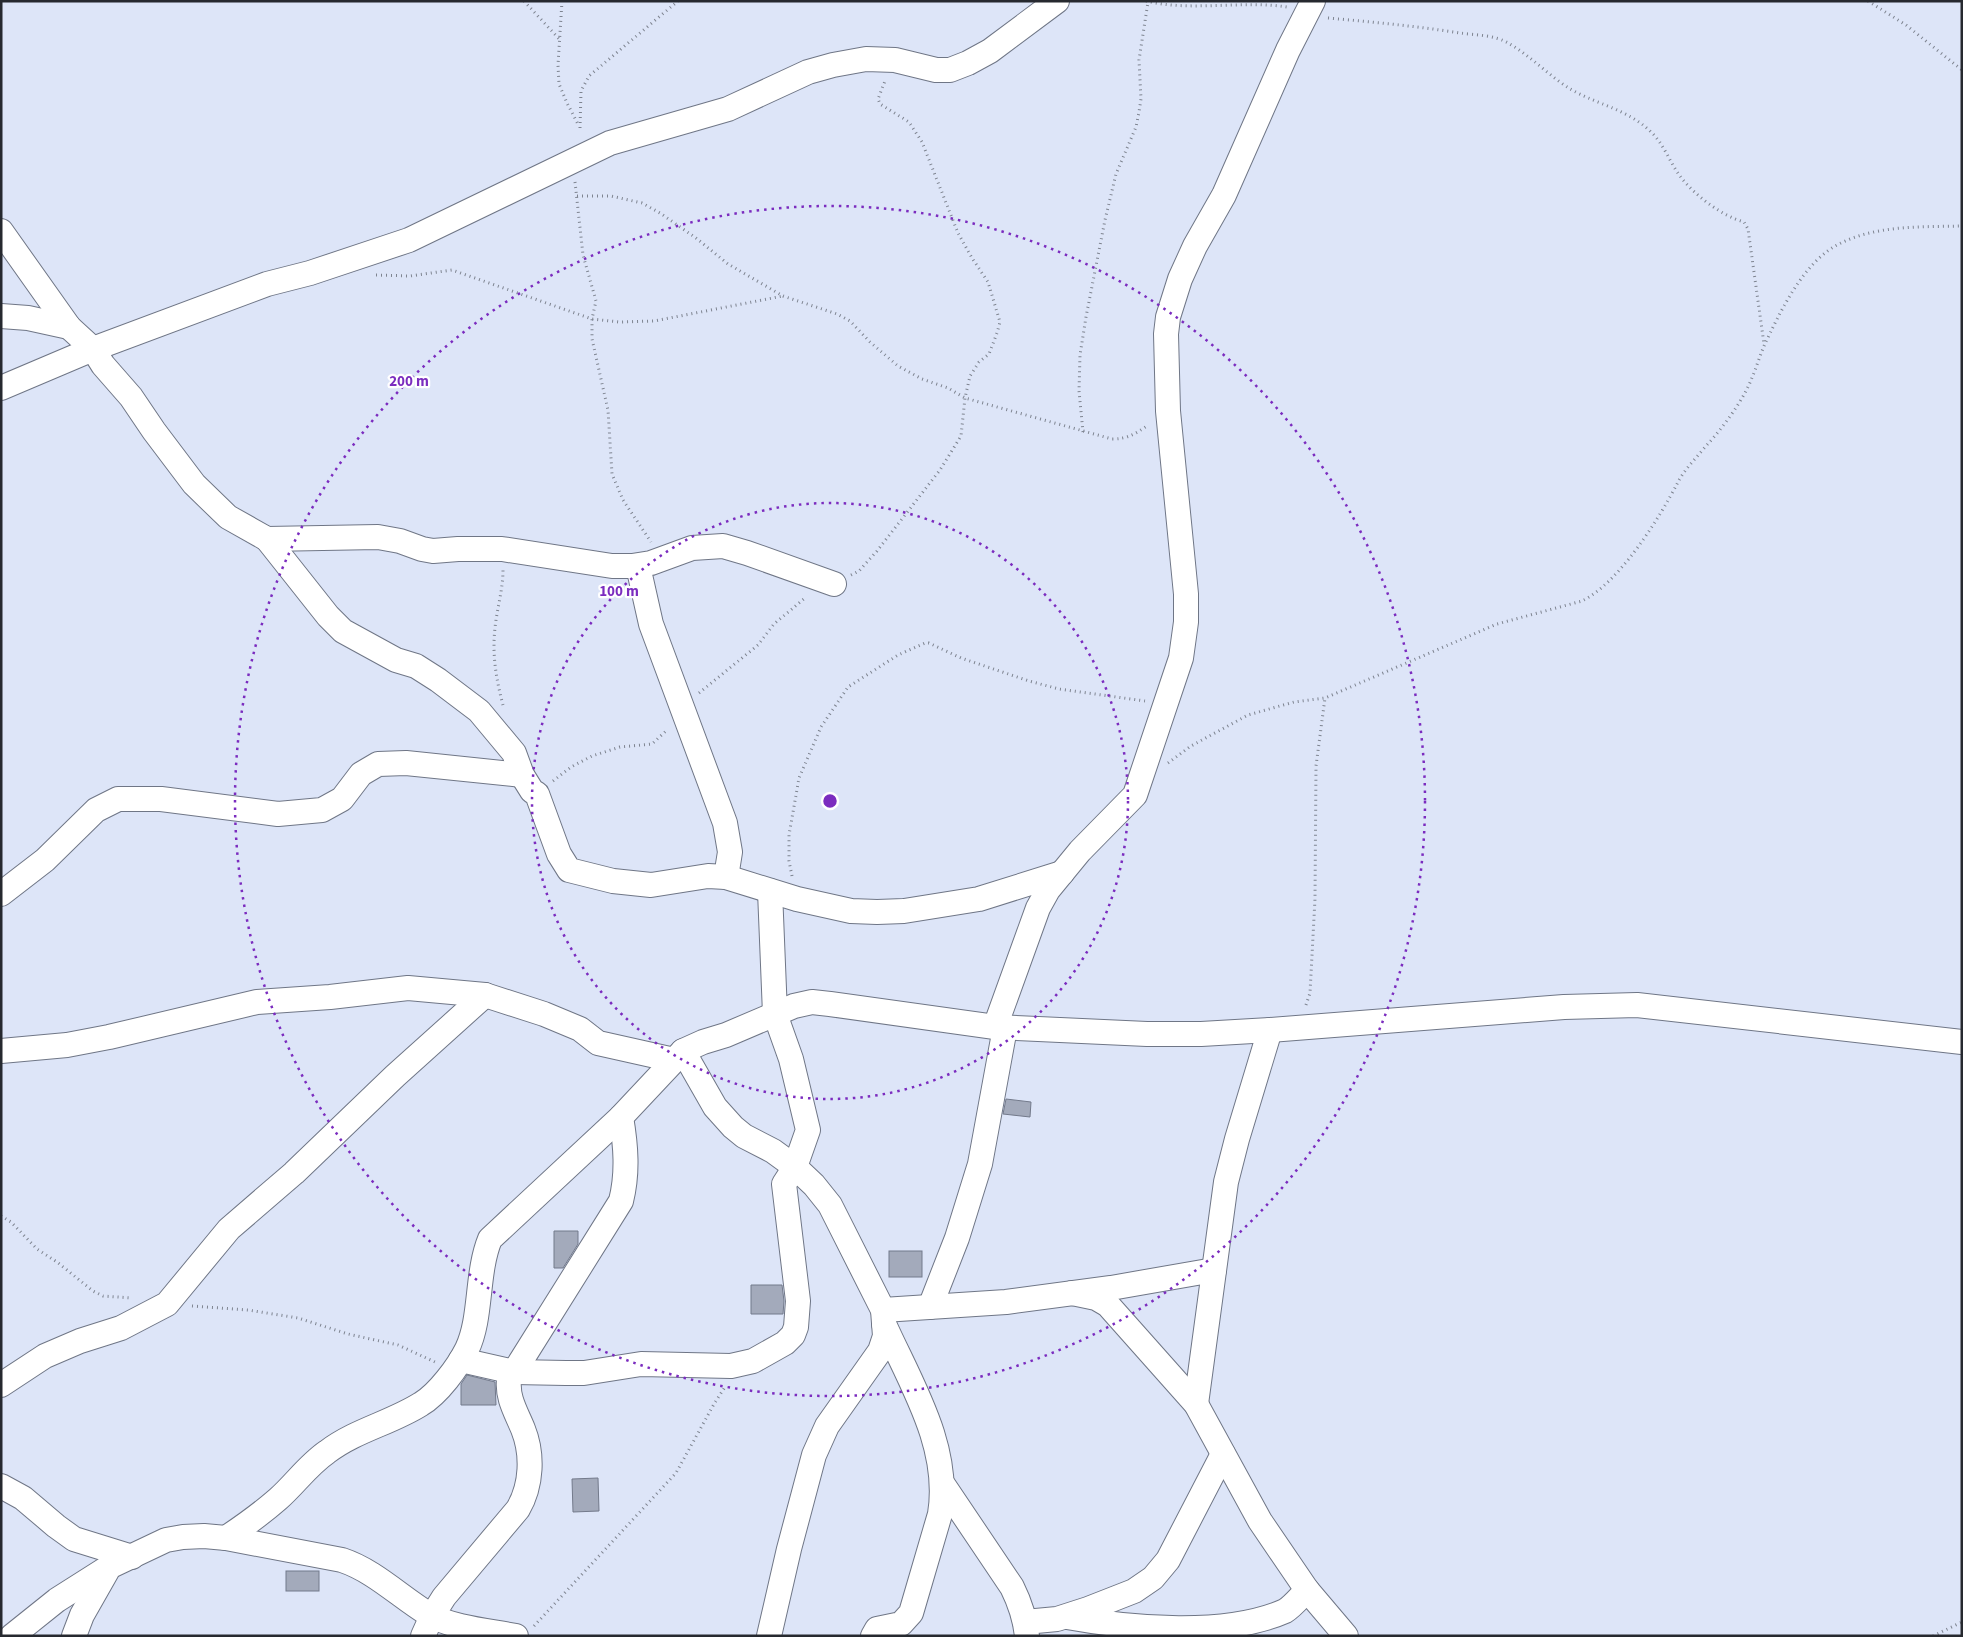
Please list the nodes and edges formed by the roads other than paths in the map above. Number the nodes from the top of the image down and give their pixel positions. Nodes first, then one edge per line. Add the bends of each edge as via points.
1 (1057, 1) edge
2 (1309, 9) edge
3 (1, 231) edge
4 (1, 316) edge
5 (70, 327) junction
6 (93, 349) junction
7 (1, 388) edge
8 (267, 539) junction
9 (638, 566) junction
10 (834, 584) road end
11 (522, 775) junction
12 (1062, 873) junction
13 (726, 877) junction
14 (770, 891) junction
15 (1, 894) edge
16 (485, 995) junction
17 (775, 1014) junction
18 (1000, 1028) junction
19 (1270, 1030) junction
20 (1962, 1042) edge
21 (1, 1051) edge
22 (678, 1056) junction
23 (621, 1117) junction
24 (795, 1167) junction
25 (1214, 1270) junction
26 (1072, 1293) junction
27 (930, 1307) junction
28 (884, 1317) junction
29 (461, 1360) junction
30 (514, 1372) junction
31 (1, 1385) edge
32 (1196, 1404) junction
33 (1223, 1454) junction
34 (942, 1482) junction
35 (1, 1486) edge
36 (226, 1538) junction
37 (132, 1557) junction
38 (109, 1567) junction
39 (1307, 1590) junction
40 (1065, 1617) junction
41 (428, 1626) edge
42 (1026, 1629) edge
43 (524, 1632) edge
44 (12, 1636) edge
45 (74, 1636) edge
46 (769, 1636) edge
47 (873, 1636) edge
48 (1219, 1636) edge
49 (1346, 1636) edge

1 - 6 street via 990,51 950,70 866,58 808,72 728,109 610,144 409,240 267,284
2 - 12 street via 1224,195 1195,246 1168,317 1168,411 1186,594 1181,658 1136,795
3 - 5 street
4 - 5 street
5 - 6 street
6 - 7 street
6 - 8 street via 194,484 228,517
8 - 9 street via 378,537 422,550 502,550 612,566
8 - 11 street via 343,631 396,660 416,666 479,711 514,753
9 - 10 street via 692,548 723,546
9 - 13 street via 651,624 725,823 730,852
11 - 13 street via 532,792 537,794 559,854 569,870 613,881 651,885 708,876
11 - 15 street via 378,764 361,774 342,799 322,810 278,814 161,799 118,799 96,810 45,860
12 - 14 street via 979,899 904,911 851,911
12 - 18 street via 1038,908
13 - 14 street
14 - 17 street
16 - 21 street via 408,988 257,1002 67,1045
16 - 22 street via 544,1014 580,1030 598,1043
16 - 31 street via 294,1173 229,1229 167,1304 120,1328 45,1356
17 - 18 street via 794,1006 820,1003
17 - 22 street via 703,1042
17 - 24 street via 791,1059 807,1122 808,1130
18 - 19 street via 1147,1034
18 - 27 street via 980,1164 957,1238
19 - 20 street via 1556,1008 1637,1005
19 - 25 street via 1226,1182
22 - 23 street
22 - 24 street via 733,1127
23 - 29 street via 490,1238 483,1254 471,1339
23 - 30 street via 626,1151 621,1201
24 - 28 street via 830,1205
24 - 30 street via 784,1188 798,1314 793,1335 785,1343 753,1361 731,1366 641,1364 584,1373
25 - 26 street
25 - 32 street
26 - 27 street
26 - 32 street via 1096,1298 1108,1305
27 - 28 street
28 - 34 street via 934,1436
28 - 46 street via 885,1336 880,1351 820,1438 801,1501
29 - 30 street
29 - 36 street via 438,1391 423,1404 351,1436 326,1452 279,1498
30 - 41 street via 509,1380 510,1399 530,1447 524,1497 444,1597
32 - 33 street
33 - 39 street via 1260,1521
33 - 40 street via 1161,1570 1134,1591
34 - 42 street via 1012,1587 1020,1603
34 - 47 street via 940,1514 911,1613 901,1624 877,1629
35 - 37 street via 23,1498 74,1539
36 - 37 street via 184,1536 166,1540
36 - 41 street via 359,1566
37 - 38 street
38 - 44 street via 57,1600
38 - 45 street via 82,1614
39 - 48 street via 1286,1611 1259,1626
39 - 49 street
40 - 42 street
40 - 48 street via 1128,1629
41 - 43 street

